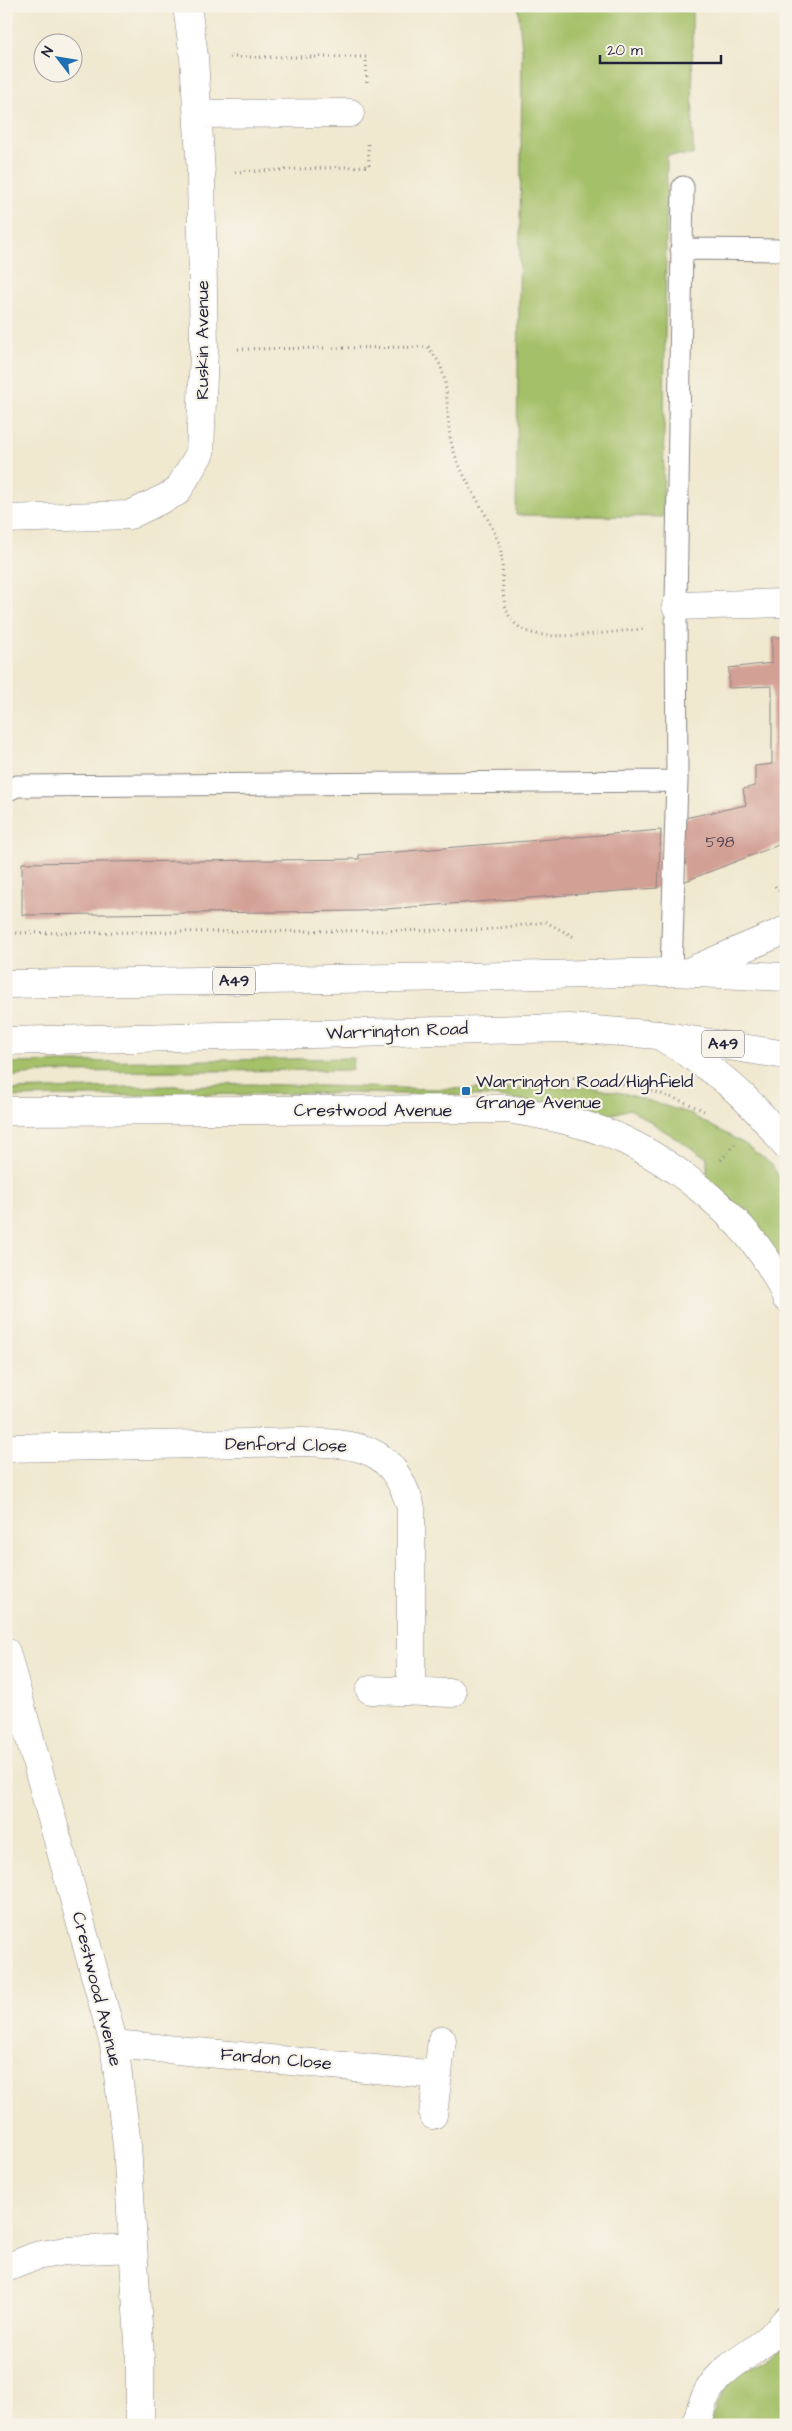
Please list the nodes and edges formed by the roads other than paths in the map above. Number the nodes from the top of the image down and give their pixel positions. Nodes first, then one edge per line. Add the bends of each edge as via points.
1 (187, 6) edge
2 (350, 112) dead end
3 (198, 114) junction
4 (683, 186) dead end
5 (681, 249) junction
6 (786, 250) edge
7 (6, 519) edge
8 (786, 603) edge
9 (676, 617) junction
10 (677, 780) junction
11 (6, 792) edge
12 (786, 930) edge
13 (679, 972) junction
14 (786, 977) edge
15 (6, 984) edge
16 (659, 1035) junction
17 (6, 1041) edge
18 (786, 1055) edge
19 (6, 1111) edge
20 (786, 1146) edge
21 (786, 1298) edge
22 (6, 1448) edge
23 (6, 1652) edge
24 (370, 1690) dead end
25 (410, 1691) junction
26 (452, 1693) dead end
27 (442, 2040) dead end
28 (114, 2044) junction
29 (438, 2075) junction
30 (433, 2115) dead end
31 (133, 2248) junction
32 (6, 2268) edge
33 (786, 2320) edge
34 (140, 2425) edge
35 (697, 2425) edge

1 - 3 main road, Ruskin Avenue
2 - 3 main road
3 - 7 main road, Ruskin Avenue via 204,349 200,453 177,492 130,515
4 - 5 lane
5 - 6 lane
5 - 9 lane
8 - 9 main road
9 - 10 lane
10 - 11 lane via 17,786
10 - 13 lane
12 - 13 main road
13 - 14 main road, A49
13 - 15 main road, A49
16 - 17 main road, Warrington Road / A49 via 569,1028
16 - 18 main road, Warrington Road / A49
16 - 20 main road via 708,1065 740,1092 763,1115
19 - 21 main road, Crestwood Avenue via 508,1110 553,1116 625,1141 697,1187 763,1254
22 - 25 main road, Denford Close via 299,1442 340,1443 373,1452 404,1484 411,1508
23 - 28 main road, Crestwood Avenue
24 - 25 main road
25 - 26 main road
27 - 29 main road
28 - 29 main road, Fardon Close
28 - 31 main road, Crestwood Avenue via 127,2145
29 - 30 main road
31 - 32 main road via 56,2252
31 - 34 main road, Crestwood Avenue via 140,2359
33 - 35 main road via 774,2336 734,2361 721,2374 705,2395

